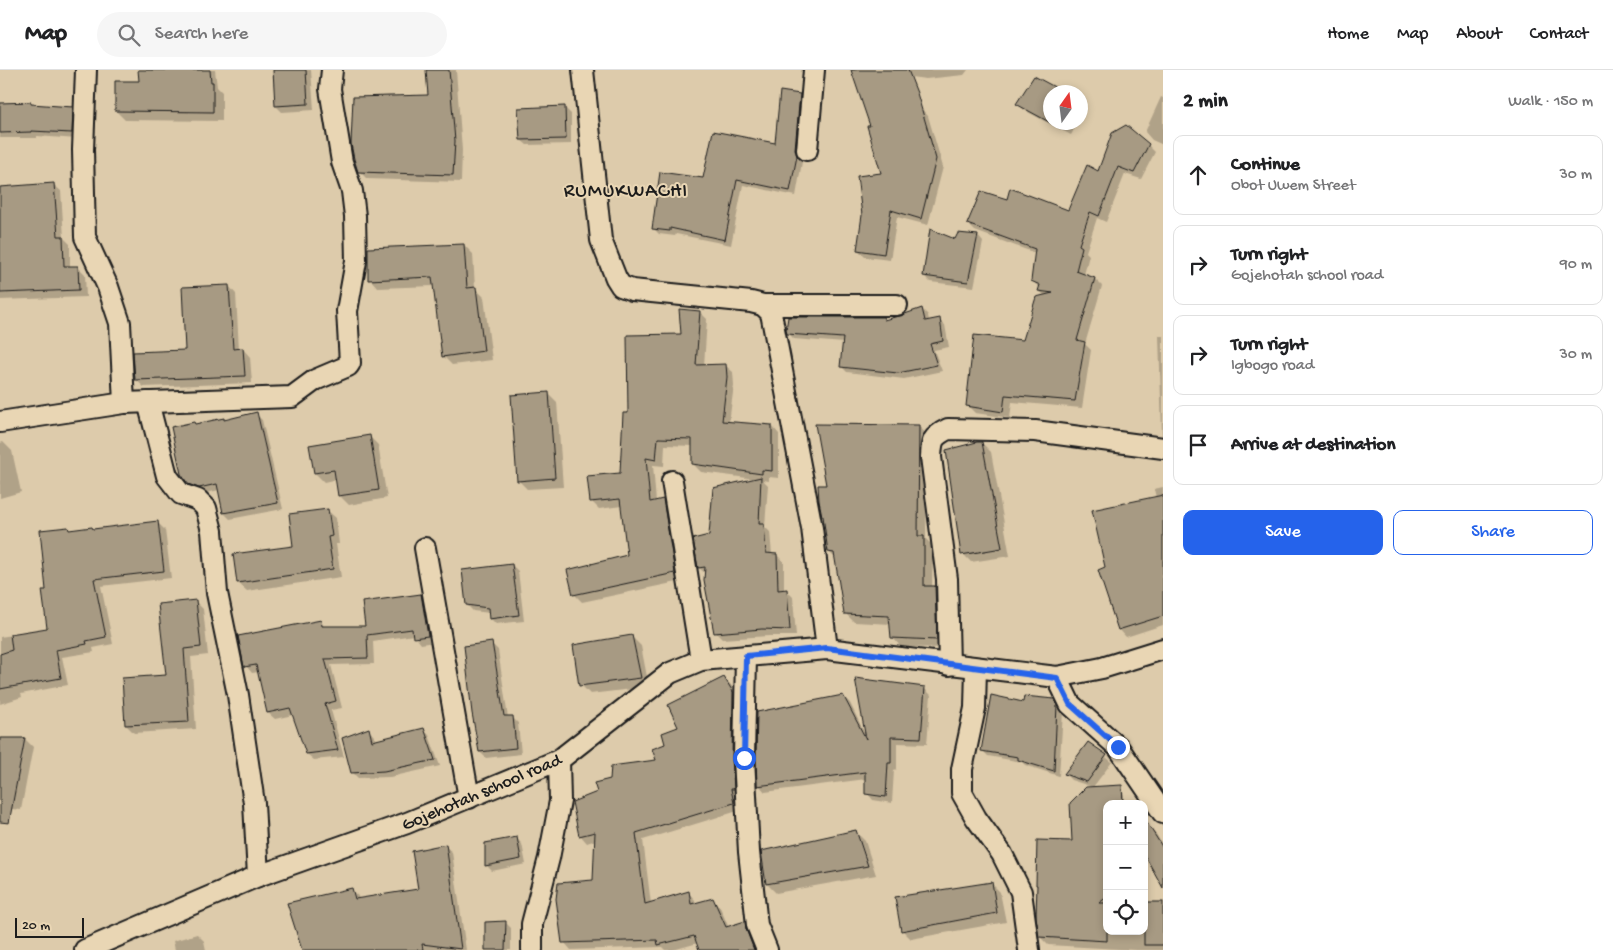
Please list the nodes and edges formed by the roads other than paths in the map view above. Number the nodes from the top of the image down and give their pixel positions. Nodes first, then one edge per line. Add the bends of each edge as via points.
1 (86, 70) edge
2 (332, 70) edge
3 (583, 70) edge
4 (814, 70) edge
5 (807, 150) dead end
6 (897, 305) dead end
7 (763, 306) junction
8 (148, 402) junction
9 (124, 403) junction
10 (0, 422) edge
11 (1163, 448) edge
12 (672, 481) dead end
13 (425, 548) dead end
14 (827, 648) junction
15 (1163, 648) edge
16 (746, 656) junction
17 (701, 660) junction
18 (949, 665) junction
19 (976, 668) junction
20 (1057, 678) junction
21 (559, 760) junction
22 (469, 798) junction
23 (1163, 813) edge
24 (258, 876) junction
25 (85, 950) edge
26 (532, 950) edge
27 (767, 950) edge
28 (1029, 950) edge

1 - 9 street via 83,150 85,237 108,286 120,323
2 - 8 street via 330,89 355,216 356,262 348,311 350,363 315,380 292,397
3 - 7 street via 601,240 621,286
4 - 5 street
6 - 7 street
7 - 14 street via 771,313 812,528
8 - 9 street
8 - 24 street via 166,476 181,494 198,500 206,508 212,531 217,593 238,695 254,803
9 - 10 street
11 - 18 street via 1034,431 948,429 936,435 931,457 947,579
12 - 17 street
13 - 22 street
14 - 16 street, Gojehotah school road
14 - 18 street, Gojehotah school road
15 - 20 street, Gojehotah school road via 1102,668
16 - 17 street, Gojehotah school road
16 - 27 street via 744,758 749,852 757,925
17 - 21 street, Gojehotah school road via 670,673
18 - 19 street, Gojehotah school road
19 - 20 street, Gojehotah school road
19 - 28 street via 975,708 962,769 962,793 1002,854 1021,892
20 - 23 street via 1070,704 1118,747
21 - 22 street, Gojehotah school road
21 - 26 street via 560,801 532,924
22 - 24 street, Gojehotah school road
24 - 25 street, Gojehotah school road

